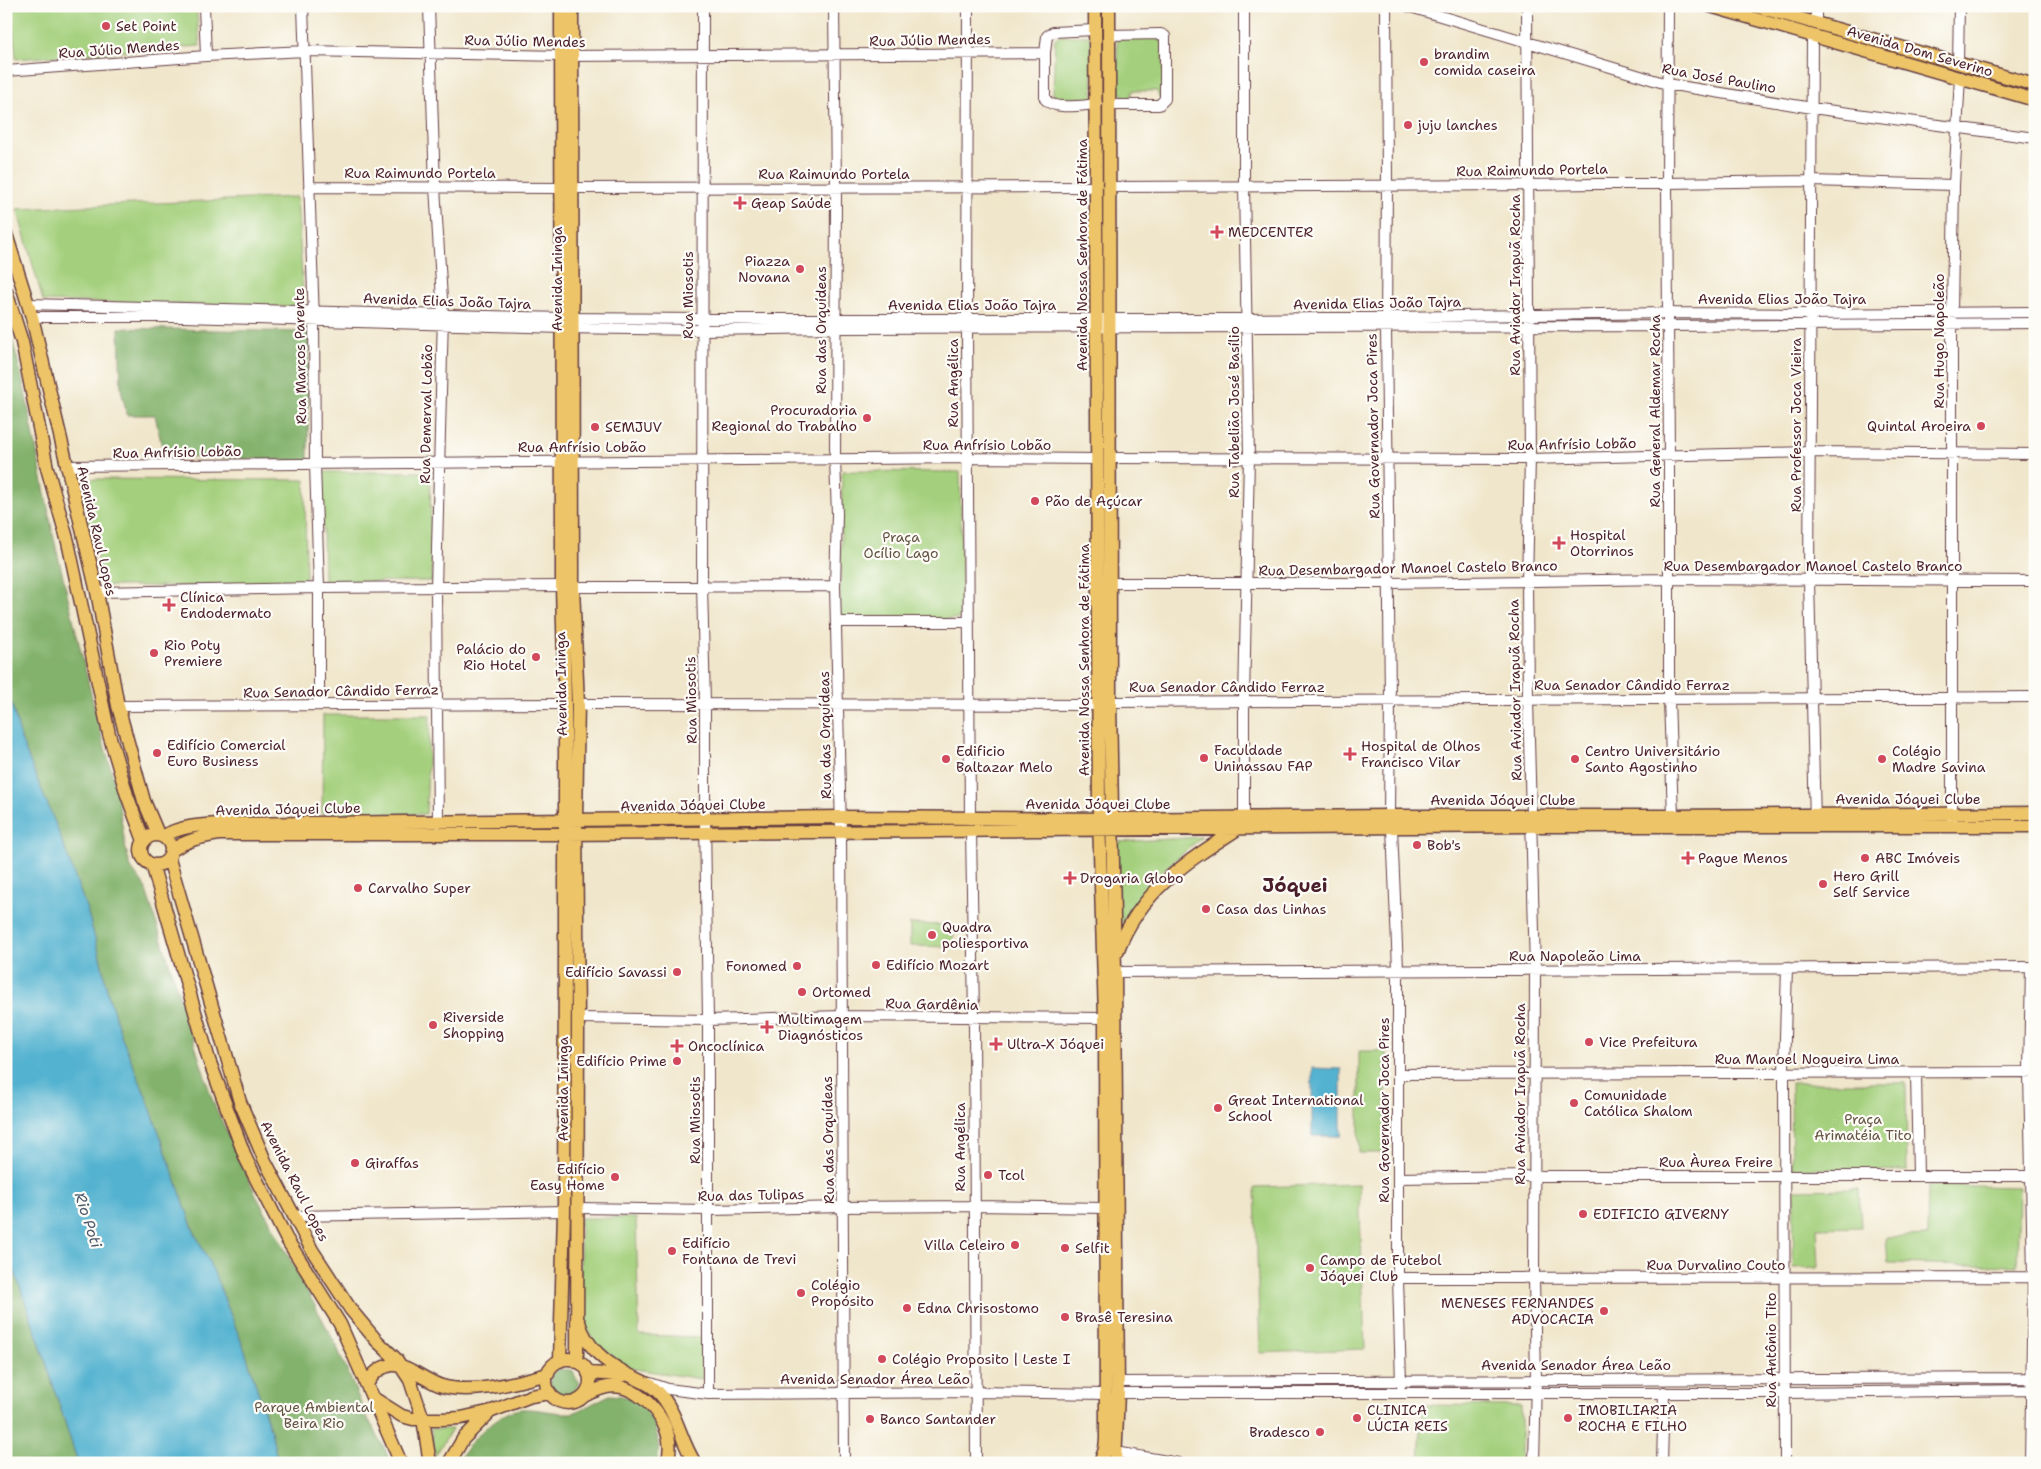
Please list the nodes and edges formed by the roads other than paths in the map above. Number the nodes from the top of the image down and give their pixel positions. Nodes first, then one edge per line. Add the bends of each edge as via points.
1 (204, 6) edge
2 (303, 6) edge
3 (428, 6) edge
4 (561, 6) edge
5 (572, 6) edge
6 (703, 6) edge
7 (834, 6) edge
8 (968, 6) edge
9 (1095, 6) edge
10 (1109, 6) edge
11 (1244, 6) edge
12 (1386, 6) edge
13 (1407, 6) edge
14 (1527, 6) edge
15 (1668, 6) edge
16 (1710, 6) edge
17 (1755, 6) edge
18 (1816, 6) edge
19 (1959, 6) edge
20 (1095, 30) junction
21 (1814, 30) junction
22 (1108, 35) junction
23 (1528, 41) junction
24 (304, 51) junction
25 (429, 53) junction
26 (968, 53) junction
27 (1045, 53) junction
28 (834, 55) junction
29 (206, 56) junction
30 (566, 56) junction
31 (704, 56) junction
32 (1958, 63) junction
33 (6, 71) edge
34 (1960, 77) junction
35 (1667, 84) junction
36 (2035, 85) edge
37 (2035, 100) edge
38 (1103, 105) junction
39 (1812, 108) junction
40 (1957, 128) junction
41 (2035, 138) edge
42 (1811, 181) junction
43 (1667, 182) junction
44 (1387, 185) junction
45 (1528, 185) junction
46 (1954, 185) junction
47 (1244, 186) junction
48 (309, 187) junction
49 (435, 187) junction
50 (967, 187) junction
51 (1103, 187) junction
52 (566, 188) junction
53 (703, 188) junction
54 (836, 188) junction
55 (6, 234) edge
56 (6, 291) edge
57 (31, 310) junction
58 (2035, 312) edge
59 (1668, 313) junction
60 (1810, 314) junction
61 (314, 316) junction
62 (1952, 317) junction
63 (702, 319) junction
64 (442, 320) junction
65 (1529, 320) junction
66 (1386, 321) junction
67 (1104, 322) junction
68 (1247, 322) junction
69 (2035, 322) edge
70 (567, 323) junction
71 (834, 323) junction
72 (967, 324) junction
73 (1810, 325) junction
74 (1668, 326) junction
75 (702, 330) junction
76 (22, 342) junction
77 (48, 385) junction
78 (1809, 452) junction
79 (1952, 454) junction
80 (2035, 454) edge
81 (1670, 455) junction
82 (1249, 457) junction
83 (968, 458) junction
84 (1387, 458) junction
85 (1103, 459) junction
86 (1530, 459) junction
87 (834, 460) junction
88 (568, 461) junction
89 (703, 461) junction
90 (439, 463) junction
91 (315, 464) junction
92 (66, 466) junction
93 (1669, 579) junction
94 (1527, 580) junction
95 (1809, 581) junction
96 (1952, 581) junction
97 (2035, 581) edge
98 (1388, 582) junction
99 (1111, 583) junction
100 (1248, 583) junction
101 (702, 586) junction
102 (835, 586) junction
103 (567, 587) junction
104 (319, 588) junction
105 (436, 588) junction
106 (97, 592) junction
107 (836, 622) junction
108 (968, 622) junction
109 (2035, 697) edge
110 (1812, 698) junction
111 (1952, 698) junction
112 (1669, 699) junction
113 (1390, 700) junction
114 (1528, 700) junction
115 (1244, 701) junction
116 (436, 703) junction
117 (705, 703) junction
118 (968, 703) junction
119 (1104, 703) junction
120 (571, 704) junction
121 (319, 705) junction
122 (838, 705) junction
123 (118, 706) junction
124 (2035, 813) edge
125 (1673, 816) junction
126 (840, 817) junction
127 (1815, 820) junction
128 (1952, 820) junction
129 (1530, 821) junction
130 (1390, 822) junction
131 (438, 823) junction
132 (1241, 823) junction
133 (971, 824) junction
134 (1105, 825) junction
135 (705, 826) junction
136 (2035, 826) edge
137 (570, 828) junction
138 (841, 830) junction
139 (161, 835) junction
140 (144, 841) junction
141 (170, 855) junction
142 (152, 864) junction
143 (1115, 957) junction
144 (1787, 967) junction
145 (2033, 967) edge
146 (1398, 969) junction
147 (1535, 970) junction
148 (1116, 972) junction
149 (841, 1016) junction
150 (578, 1018) junction
151 (974, 1018) junction
152 (1105, 1018) junction
153 (708, 1020) junction
154 (1784, 1072) junction
155 (2032, 1072) edge
156 (1534, 1073) junction
157 (1916, 1073) junction
158 (1399, 1074) junction
159 (1534, 1176) junction
160 (1784, 1176) junction
161 (1918, 1176) junction
162 (2033, 1176) edge
163 (1398, 1178) junction
164 (974, 1206) junction
165 (843, 1207) junction
166 (577, 1208) junction
167 (1105, 1208) junction
168 (709, 1210) junction
169 (564, 1211) junction
170 (295, 1216) junction
171 (2034, 1277) edge
172 (1398, 1278) junction
173 (1785, 1278) junction
174 (1534, 1279) junction
175 (576, 1312) junction
176 (560, 1361) junction
177 (577, 1362) junction
178 (401, 1365) junction
179 (588, 1373) junction
180 (548, 1374) junction
181 (629, 1375) junction
182 (1785, 1378) junction
183 (2033, 1378) edge
184 (1536, 1379) junction
185 (1256, 1380) junction
186 (1320, 1380) junction
187 (1400, 1380) junction
188 (1209, 1381) junction
189 (647, 1382) junction
190 (367, 1384) junction
191 (1113, 1389) junction
192 (2033, 1390) edge
193 (976, 1392) junction
194 (1664, 1392) junction
195 (550, 1393) junction
196 (1209, 1393) junction
197 (1256, 1393) junction
198 (1401, 1393) junction
199 (1536, 1393) junction
200 (1785, 1393) junction
201 (708, 1394) junction
202 (844, 1394) junction
203 (1321, 1394) junction
204 (584, 1396) junction
205 (373, 1397) junction
206 (492, 1411) junction
207 (422, 1419) junction
208 (1115, 1457) edge
209 (401, 1463) edge
210 (430, 1463) edge
211 (449, 1463) edge
212 (667, 1463) edge
213 (696, 1463) edge
214 (844, 1463) edge
215 (976, 1463) edge
216 (1100, 1463) edge
217 (1178, 1463) edge
218 (1534, 1463) edge
219 (1662, 1463) edge
220 (1785, 1463) edge
221 (2030, 1463) edge

1 - 29 street
2 - 24 street, Rua Marcos Parente
3 - 25 street, Rua Demerval Lobão
4 - 30 main road, Avenida Ininga
5 - 30 main road, Avenida Ininga
6 - 31 street, Rua Miosotis
7 - 28 street, Rua das Orquídeas
8 - 26 street, Rua Angélica
9 - 20 main road, Avenida Nossa Senhora de Fátima
10 - 22 main road, Avenida Nossa Senhora de Fátima
11 - 47 street, Rua Tabelião José Basílio
12 - 44 street, Rua Governador Joca Pires
13 - 23 street, Rua José Paulino
14 - 23 street, Rua Aviador Irapuã Rocha
15 - 35 street, Rua General Aldemar Rocha
16 - 21 main road, Avenida Dom Severino
17 - 21 main road, Avenida Dom Severino
18 - 21 street, Rua Professor Joca Vieira
19 - 32 street
20 - 27 street via 1053,32 1047,36
20 - 38 main road, Avenida Nossa Senhora de Fátima
21 - 32 main road, Avenida Dom Severino
21 - 34 main road, Avenida Dom Severino
21 - 39 street, Rua Professor Joca Vieira
22 - 38 main road, Avenida Nossa Senhora de Fátima
22 - 38 street via 1165,36 1165,99 1160,105
23 - 35 street, Rua José Paulino
23 - 45 street, Rua Aviador Irapuã Rocha
24 - 25 street, Rua Júlio Mendes
24 - 29 street, Rua Júlio Mendes
24 - 48 street, Rua Marcos Parente
25 - 30 street, Rua Júlio Mendes
25 - 49 street, Rua Demerval Lobão
26 - 27 street, Rua Júlio Mendes
26 - 28 street, Rua Júlio Mendes
26 - 50 street, Rua Angélica
27 - 38 street via 1045,99 1048,102
28 - 31 street, Rua Júlio Mendes
28 - 54 street, Rua das Orquídeas
29 - 33 street, Rua Júlio Mendes
30 - 31 street, Rua Júlio Mendes
30 - 52 main road, Avenida Ininga
31 - 53 street, Rua Miosotis
32 - 36 main road, Avenida Dom Severino
34 - 37 main road, Avenida Dom Severino
34 - 40 street, Rua Hugo Napoleão
35 - 39 street, Rua José Paulino
35 - 43 street, Rua General Aldemar Rocha
38 - 51 main road, Avenida Nossa Senhora de Fátima
39 - 40 street, Rua José Paulino
39 - 42 street, Rua Professor Joca Vieira
40 - 41 street, Rua José Paulino
40 - 46 street, Rua Hugo Napoleão
42 - 43 street, Rua Raimundo Portela
42 - 46 street, Rua Raimundo Portela
42 - 60 street, Rua Professor Joca Vieira
43 - 45 street, Rua Raimundo Portela
43 - 59 street, Rua General Aldemar Rocha
44 - 45 street, Rua Raimundo Portela
44 - 47 street, Rua Raimundo Portela
44 - 66 street, Rua Governador Joca Pires
45 - 65 street, Rua Aviador Irapuã Rocha
46 - 62 street, Rua Hugo Napoleão
47 - 51 street, Rua Raimundo Portela
47 - 68 street, Rua Tabelião José Basílio
48 - 49 street, Rua Raimundo Portela
48 - 61 street, Rua Marcos Parente
49 - 52 street, Rua Raimundo Portela
49 - 64 street, Rua Demerval Lobão
50 - 51 street, Rua Raimundo Portela
50 - 54 street, Rua Raimundo Portela
50 - 72 street, Rua Angélica
51 - 67 main road, Avenida Nossa Senhora de Fátima
52 - 53 street, Rua Raimundo Portela
52 - 70 main road, Avenida Ininga
53 - 54 street, Rua Raimundo Portela
53 - 63 street, Rua Miosotis
54 - 71 street, Rua das Orquídeas
55 - 57 main road, Avenida Raul Lopes
56 - 76 main road
57 - 61 street, Avenida Elias João Tajra via 184,317
57 - 77 main road, Avenida Raul Lopes
58 - 62 street, Avenida Elias João Tajra
59 - 60 street, Avenida Elias João Tajra
59 - 65 street, Avenida Elias João Tajra
59 - 74 street, Rua General Aldemar Rocha
60 - 62 street, Avenida Elias João Tajra
60 - 73 street, Rua Professor Joca Vieira
61 - 64 street, Avenida Elias João Tajra
61 - 91 street, Rua Marcos Parente
62 - 69 street, Avenida Elias João Tajra
62 - 73 street, Avenida Elias João Tajra
62 - 79 street, Rua Hugo Napoleão
63 - 70 street, Avenida Elias João Tajra
63 - 71 street, Avenida Elias João Tajra
63 - 75 street, Rua Miosotis
64 - 70 street, Avenida Elias João Tajra
64 - 90 street, Rua Demerval Lobão
65 - 66 street, Avenida Elias João Tajra
65 - 74 street, Avenida Elias João Tajra
65 - 86 street, Rua Aviador Irapuã Rocha
66 - 68 street, Avenida Elias João Tajra
66 - 68 street, Avenida Elias João Tajra via 1296,314
66 - 84 street, Rua Governador Joca Pires
67 - 68 street, Avenida Elias João Tajra
67 - 72 street, Avenida Elias João Tajra
67 - 85 main road, Avenida Nossa Senhora de Fátima
68 - 82 street, Rua Tabelião José Basílio
70 - 75 street, Avenida Elias João Tajra
70 - 88 main road, Avenida Ininga
71 - 72 street, Avenida Elias João Tajra
71 - 75 street, Avenida Elias João Tajra
71 - 87 street, Rua das Orquídeas
72 - 83 street, Rua Angélica
73 - 74 street, Avenida Elias João Tajra
73 - 78 street, Rua Professor Joca Vieira
74 - 81 street, Rua General Aldemar Rocha
75 - 89 street, Rua Miosotis
76 - 77 main road via 30,352 37,381 43,386
76 - 140 main road via 47,468 68,542 109,734
77 - 92 main road, Avenida Raul Lopes
78 - 79 street, Rua Anfrísio Lobão
78 - 81 street, Rua Anfrísio Lobão
78 - 95 street, Rua Professor Joca Vieira
79 - 80 street, Rua Anfrísio Lobão
79 - 96 street, Rua Hugo Napoleão
81 - 86 street, Rua Anfrísio Lobão
81 - 93 street, Rua General Aldemar Rocha
82 - 84 street, Rua Anfrísio Lobão
82 - 85 street, Rua Anfrísio Lobão
82 - 100 street, Rua Tabelião José Basílio
83 - 85 street, Rua Anfrísio Lobão
83 - 87 street, Rua Anfrísio Lobão
83 - 108 street, Rua Angélica
84 - 86 street, Rua Anfrísio Lobão
84 - 98 street, Rua Governador Joca Pires
85 - 99 main road, Avenida Nossa Senhora de Fátima
85 - 119 main road, Avenida Nossa Senhora de Fátima
86 - 94 street, Rua Aviador Irapuã Rocha
87 - 89 street, Rua Anfrísio Lobão
87 - 102 street, Rua das Orquídeas via 838,514
88 - 89 street, Rua Anfrísio Lobão
88 - 90 street, Rua Anfrísio Lobão
88 - 103 main road, Avenida Ininga
89 - 101 street, Rua Miosotis
90 - 91 street, Rua Anfrísio Lobão
90 - 105 street, Rua Demerval Lobão
91 - 92 street, Rua Anfrísio Lobão
91 - 104 street, Rua Marcos Parente
92 - 106 main road, Avenida Raul Lopes
93 - 94 street, Rua Desembargador Manoel Castelo Branco
93 - 95 street, Rua Desembargador Manoel Castelo Branco
93 - 112 street, Rua General Aldemar Rocha
94 - 98 street, Rua Desembargador Manoel Castelo Branco
94 - 114 street, Rua Aviador Irapuã Rocha
95 - 96 street, Rua Desembargador Manoel Castelo Branco
95 - 110 street, Rua Professor Joca Vieira
96 - 97 street, Rua Desembargador Manoel Castelo Branco
96 - 111 street, Rua Hugo Napoleão
98 - 100 street, Rua Desembargador Manoel Castelo Branco
98 - 113 street, Rua Governador Joca Pires
99 - 100 street, Rua Desembargador Manoel Castelo Branco
99 - 119 main road, Avenida Nossa Senhora de Fátima
100 - 115 street, Rua Tabelião José Basílio
101 - 102 street
101 - 103 street
101 - 117 street, Rua Miosotis
102 - 107 street, Rua das Orquídeas
103 - 105 street
103 - 120 main road, Avenida Ininga
104 - 105 street
104 - 106 street
104 - 121 street, Rua Marcos Parente
105 - 116 street, Rua Demerval Lobão
106 - 123 main road, Avenida Raul Lopes
107 - 108 street
107 - 122 street, Rua das Orquídeas
108 - 118 street, Rua Angélica
109 - 111 street, Rua Senador Cândido Ferraz
110 - 111 street, Rua Senador Cândido Ferraz
110 - 112 street, Rua Senador Cândido Ferraz
110 - 127 street, Rua Professor Joca Vieira
111 - 128 street, Rua Hugo Napoleão
112 - 114 street, Rua Senador Cândido Ferraz
112 - 125 street, Rua General Aldemar Rocha
113 - 114 street, Rua Senador Cândido Ferraz
113 - 115 street, Rua Senador Cândido Ferraz
113 - 130 street, Rua Governador Joca Pires
114 - 129 street, Rua Aviador Irapuã Rocha
115 - 119 street, Rua Senador Cândido Ferraz
115 - 132 street, Rua Tabelião José Basílio
116 - 120 street, Rua Senador Cândido Ferraz
116 - 121 street, Rua Senador Cândido Ferraz
116 - 131 street, Rua Demerval Lobão
117 - 120 street, Rua Senador Cândido Ferraz
117 - 122 street, Rua Senador Cândido Ferraz
117 - 135 street, Rua Miosotis
118 - 119 street, Rua Senador Cândido Ferraz
118 - 122 street, Rua Senador Cândido Ferraz
118 - 133 street, Rua Angélica
119 - 134 main road, Avenida Nossa Senhora de Fátima
120 - 137 main road, Avenida Ininga
121 - 123 street, Rua Senador Cândido Ferraz
122 - 126 street, Rua das Orquídeas
123 - 139 main road, Avenida Raul Lopes via 144,801
124 - 128 main road, Avenida Jóquei Clube
125 - 127 main road, Avenida Jóquei Clube
125 - 129 main road, Avenida Jóquei Clube
126 - 133 main road, Avenida Jóquei Clube
126 - 135 main road, Avenida Jóquei Clube
126 - 138 street, Rua das Orquídeas
127 - 128 main road, Avenida Jóquei Clube
127 - 129 main road, Avenida Jóquei Clube
128 - 136 main road, Avenida Jóquei Clube
129 - 130 main road, Avenida Jóquei Clube
129 - 147 street, Rua Aviador Irapuã Rocha
130 - 132 main road, Avenida Jóquei Clube
130 - 146 street, Rua Governador Joca Pires
131 - 137 main road, Avenida Jóquei Clube
131 - 139 main road, Avenida Jóquei Clube via 220,824 190,826
132 - 134 main road, Avenida Jóquei Clube
132 - 143 main road via 1162,883 1129,924
133 - 134 main road, Avenida Jóquei Clube
133 - 138 main road, Avenida Jóquei Clube
133 - 151 street, Rua Angélica
134 - 143 main road, Avenida Nossa Senhora de Fátima
134 - 152 main road, Avenida Nossa Senhora de Fátima
135 - 137 main road, Avenida Jóquei Clube
135 - 138 main road, Avenida Jóquei Clube
135 - 153 street, Rua Miosotis
137 - 141 main road, Avenida Jóquei Clube via 219,834 182,843
137 - 150 main road, Avenida Ininga
137 - 169 main road, Avenida Ininga
138 - 149 street, Rua das Orquídeas
139 - 140 main road
139 - 141 main road via 170,842
140 - 142 main road via 142,855
141 - 142 main road via 158,865
141 - 170 main road, Avenida Raul Lopes via 240,1102 265,1161
142 - 190 main road via 209,1060 246,1159 286,1238 340,1324
143 - 148 main road, Avenida Nossa Senhora de Fátima
144 - 145 street, Rua Napoleão Lima
144 - 147 street, Rua Napoleão Lima
144 - 154 street, Rua Antônio Tito
145 - 155 street
146 - 147 street, Rua Napoleão Lima
146 - 148 street, Rua Napoleão Lima
146 - 158 street, Rua Governador Joca Pires
147 - 156 street, Rua Aviador Irapuã Rocha
148 - 191 main road, Avenida Nossa Senhora de Fátima
149 - 151 street, Rua Gardênia
149 - 153 street, Rua Gardênia
149 - 165 street, Rua das Orquídeas
150 - 153 street, Rua Gardênia
150 - 166 main road, Avenida Ininga
151 - 152 street, Rua Gardênia
151 - 164 street, Rua Angélica
152 - 167 main road, Avenida Nossa Senhora de Fátima
153 - 168 street, Rua Miosotis
154 - 156 street, Rua Manoel Nogueira Lima
154 - 157 street, Rua Manoel Nogueira Lima
154 - 160 street, Rua Antônio Tito
155 - 157 street, Rua Manoel Nogueira Lima
155 - 162 street
156 - 158 street, Rua Manoel Nogueira Lima
156 - 159 street, Rua Aviador Irapuã Rocha
157 - 161 street
158 - 163 street, Rua Governador Joca Pires
159 - 160 street, Rua Àurea Freire
159 - 163 street, Rua Àurea Freire
159 - 174 street, Rua Aviador Irapuã Rocha
160 - 161 street, Rua Àurea Freire
160 - 173 street, Rua Antônio Tito
161 - 162 street, Rua Àurea Freire
162 - 171 street
163 - 172 street, Rua Governador Joca Pires
164 - 165 street, Rua das Tulipas
164 - 167 street, Rua das Tulipas
164 - 193 street, Rua Angélica
165 - 168 street, Rua das Tulipas
165 - 202 street, Rua das Orquídeas
166 - 168 street, Rua das Tulipas
166 - 175 main road, Avenida Ininga
167 - 191 main road, Avenida Nossa Senhora de Fátima
168 - 201 street, Rua Miosotis
169 - 170 street
169 - 176 main road, Avenida Ininga
170 - 178 main road, Avenida Raul Lopes via 312,1250 351,1310
171 - 173 street, Rua Durvalino Couto
171 - 183 street
172 - 174 street, Rua Durvalino Couto
172 - 187 street, Rua Governador Joca Pires
173 - 174 street, Rua Durvalino Couto
173 - 182 street, Rua Antônio Tito
174 - 184 street, Rua Aviador Irapuã Rocha
175 - 177 main road, Avenida Ininga
175 - 181 main road via 581,1330 592,1348
176 - 177 main road
176 - 180 main road
177 - 179 main road
178 - 180 main road via 426,1380 457,1389 521,1381
178 - 190 main road via 379,1369
178 - 207 main road, Avenida Raul Lopes via 416,1394
179 - 181 main road
179 - 204 main road via 590,1385
180 - 195 main road
181 - 189 main road
182 - 183 street, Avenida Senador Área Leão
182 - 184 street, Avenida Senador Área Leão
182 - 200 street, Rua Antônio Tito
183 - 192 street
184 - 187 street, Avenida Senador Área Leão
184 - 199 street, Rua Aviador Irapuã Rocha
185 - 186 street, Avenida Senador Área Leão
185 - 188 street, Avenida Senador Área Leão
185 - 197 street
186 - 187 street, Avenida Senador Área Leão
186 - 203 street
187 - 198 street, Rua Governador Joca Pires
188 - 191 street, Avenida Senador Área Leão
188 - 196 street
189 - 201 street, Avenida Senador Área Leão via 668,1389
189 - 213 main road via 668,1406
190 - 205 main road
191 - 193 street, Avenida Senador Área Leão
191 - 196 street, Avenida Senador Área Leão
191 - 208 main road, Avenida Nossa Senhora de Fátima
191 - 216 main road, Avenida Nossa Senhora de Fátima via 1105,1449
192 - 200 street, Avenida Senador Área Leão
192 - 221 street
193 - 202 street, Avenida Senador Área Leão
193 - 215 street, Rua Angélica
194 - 199 street, Avenida Senador Área Leão
194 - 200 street, Avenida Senador Área Leão
194 - 219 street
195 - 204 main road via 566,1403
195 - 206 main road via 531,1396
196 - 197 street, Avenida Senador Área Leão
197 - 203 street, Avenida Senador Área Leão
198 - 199 street, Avenida Senador Área Leão
198 - 203 street, Avenida Senador Área Leão
199 - 218 street, Rua Aviador Irapuã Rocha
200 - 220 street, Rua Antônio Tito
201 - 202 street, Avenida Senador Área Leão
202 - 214 street, Rua das Orquídeas
204 - 212 main road via 620,1386 645,1400 660,1416 667,1430 670,1456
205 - 207 main road via 395,1413
205 - 209 main road
206 - 207 main road via 461,1418
206 - 211 main road via 463,1439
207 - 210 main road, Avenida Raul Lopes
208 - 217 street

